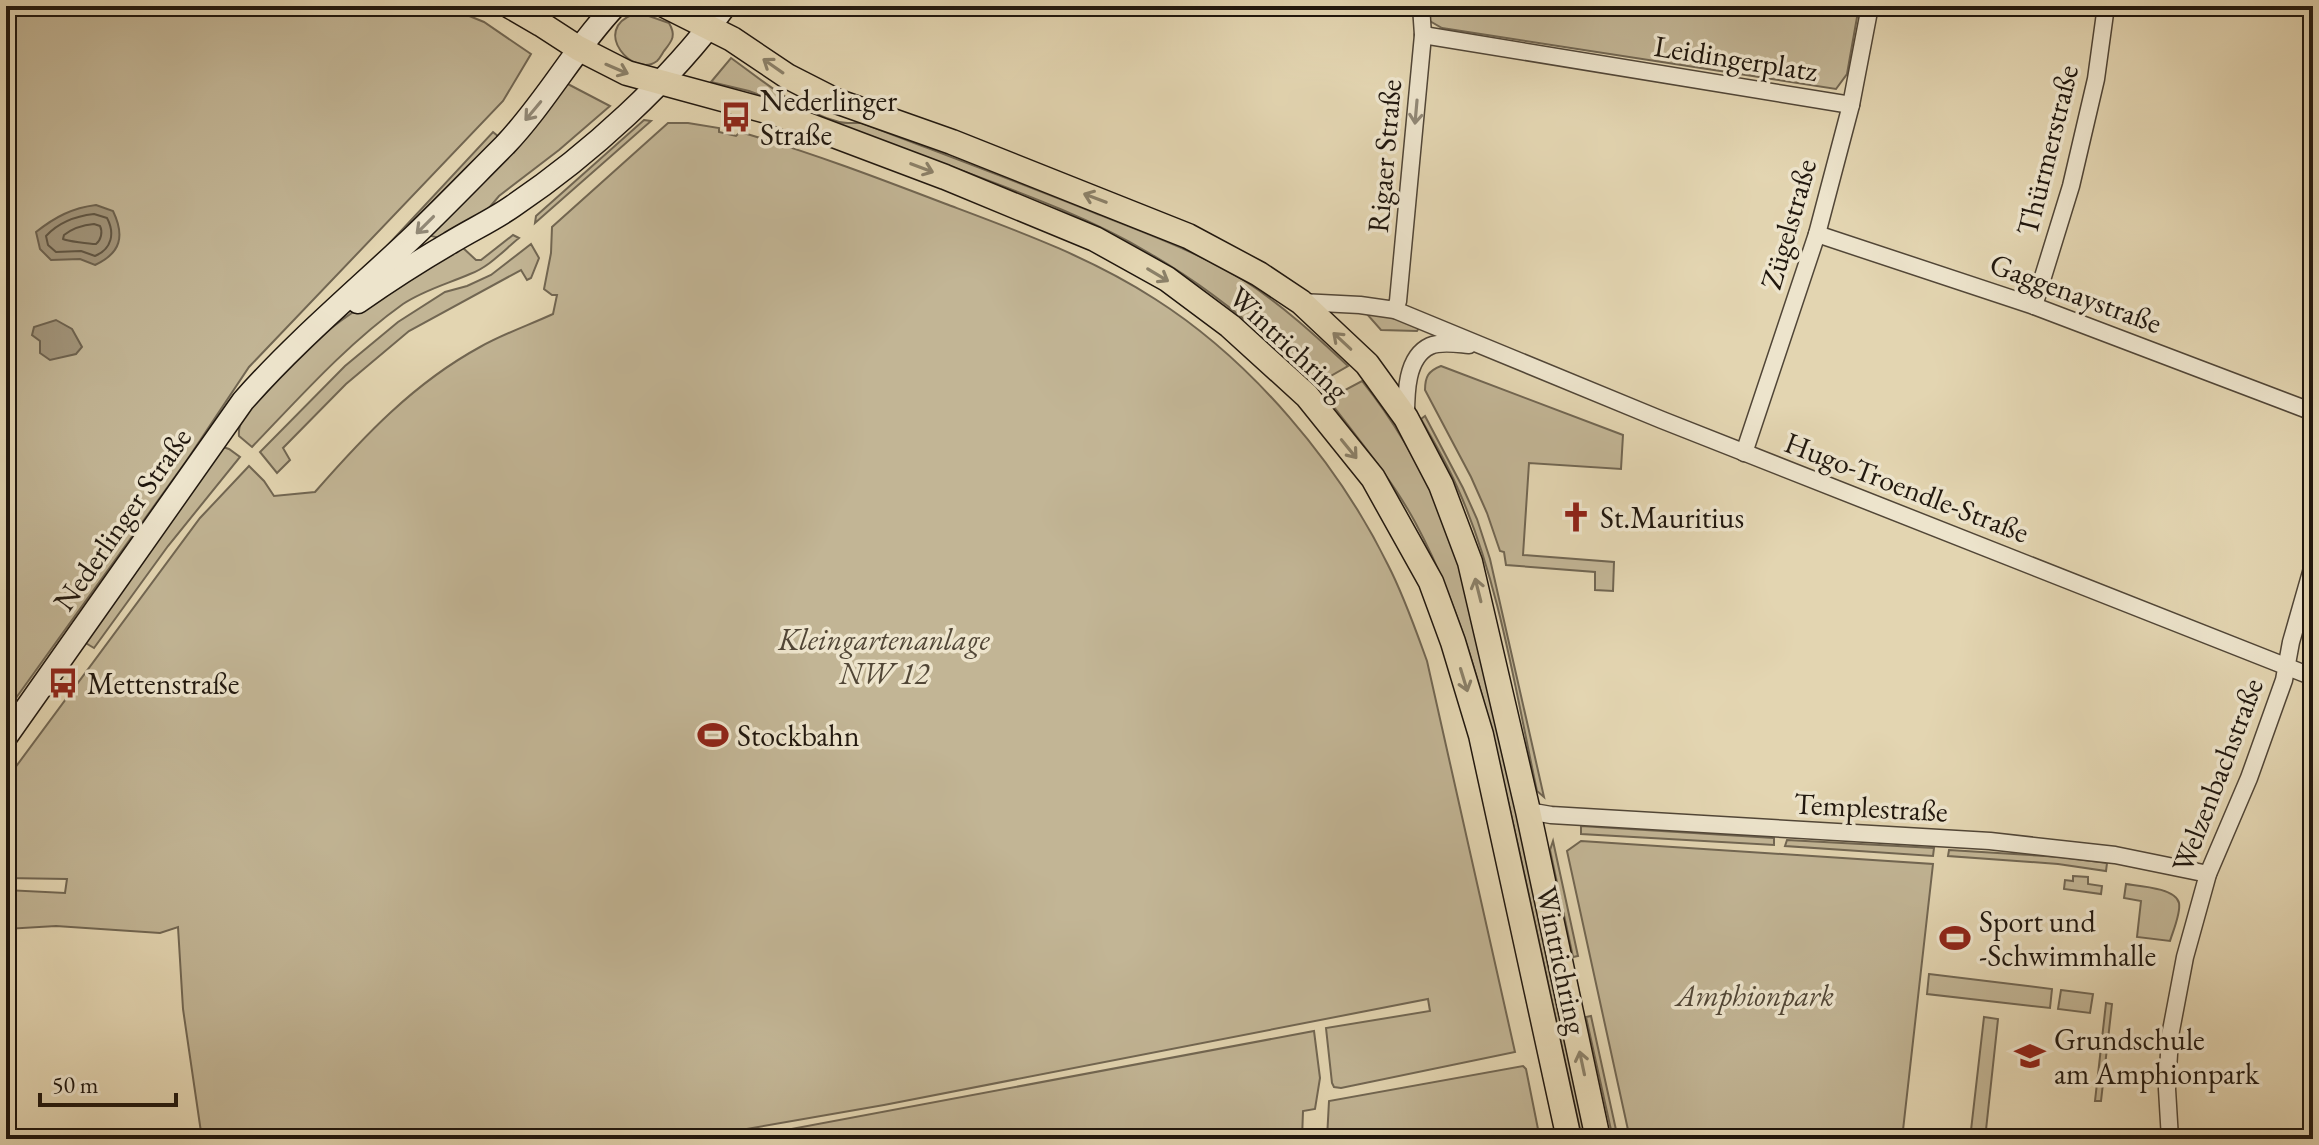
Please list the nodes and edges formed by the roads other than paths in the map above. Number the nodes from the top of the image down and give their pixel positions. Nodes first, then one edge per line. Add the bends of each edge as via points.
1 (510, 6) edge
2 (615, 6) edge
3 (666, 6) edge
4 (725, 6) edge
5 (1421, 6) edge
6 (1870, 6) edge
7 (2106, 6) edge
8 (710, 26) junction
9 (1423, 35) junction
10 (578, 48) junction
11 (659, 83) junction
12 (1851, 105) junction
13 (1817, 234) junction
14 (1301, 302) junction
15 (2034, 306) junction
16 (1395, 310) junction
17 (298, 344) junction
18 (1482, 345) junction
19 (2313, 412) edge
20 (1406, 418) junction
21 (1744, 453) junction
22 (2313, 565) edge
23 (2285, 666) junction
24 (2313, 677) edge
25 (8, 729) edge
26 (1528, 811) junction
27 (2208, 874) junction
28 (1569, 1139) edge
29 (1598, 1139) edge
30 (2170, 1139) edge

1 - 10 main road, Wintrichring
2 - 10 street, Nederlinger Straße
3 - 8 main road, Wintrichring
4 - 8 street, Nederlinger Straße
5 - 9 street, Rigaer Straße
6 - 12 street, Zügelstraße
7 - 15 street, Thürmerstraße via 2096,79 2071,186
8 - 11 street, Nederlinger Straße
14 -> 8 main road, Wintrichring via 1188,236 822,95
9 - 12 street, Leidingerplatz
9 -> 16 street, Rigaer Straße
10 -> 11 main road, Wintrichring via 607,65
10 -> 17 street, Nederlinger Straße via 508,141
11 - 17 street, Nederlinger Straße via 514,206 413,264
11 -> 28 main road, Wintrichring via 778,114 1095,239 1167,279 1230,326 1307,396 1373,478 1431,582 1453,642 1481,735
12 - 13 street, Zügelstraße
13 - 15 street, Gaggenaystraße
13 - 21 street, Zügelstraße
14 - 16 street, Hugo-Troendle-Straße
20 -> 14 main road, Wintrichring via 1367,364
15 - 19 street, Gaggenaystraße
16 - 18 street, Hugo-Troendle-Straße
17 - 25 street, Nederlinger Straße via 221,430
18 - 20 street, Hugo-Troendle-Straße via 1444,343 1420,354 1407,385
18 - 21 street, Hugo-Troendle-Straße
26 -> 20 main road, Wintrichring via 1470,562 1441,485
21 - 23 street, Hugo-Troendle-Straße
22 - 23 street, Welzenbachstraße
23 - 24 street, Hugo-Troendle-Straße
23 - 27 street, Welzenbachstraße via 2271,718
26 - 27 street, Templestraße via 1990,841 2115,855
29 -> 26 main road, Wintrichring
27 - 30 street, Welzenbachstraße via 2173,1012 2167,1089

